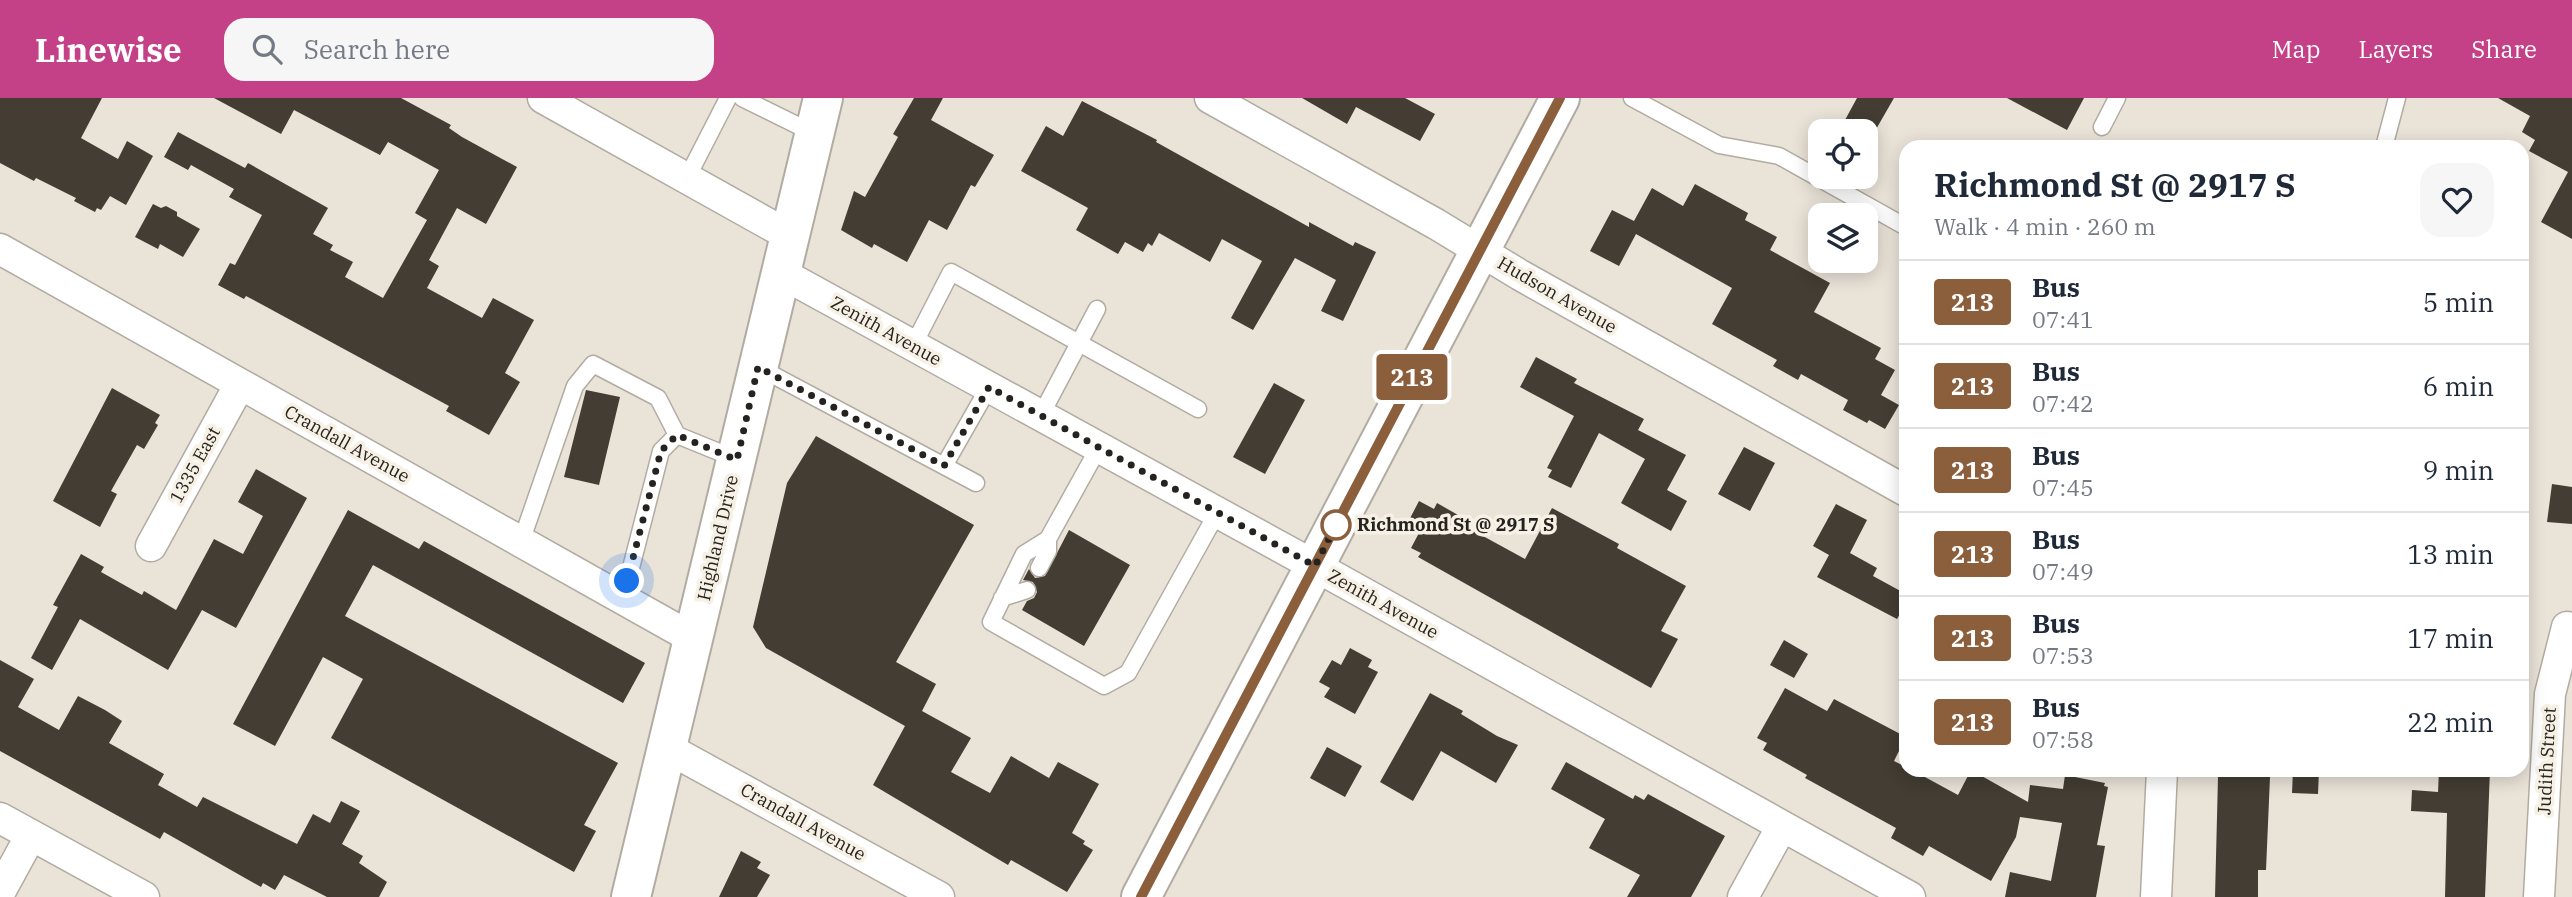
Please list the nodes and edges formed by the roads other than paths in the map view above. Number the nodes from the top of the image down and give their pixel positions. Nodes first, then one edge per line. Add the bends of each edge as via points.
1 (543, 98) edge
2 (728, 98) edge
3 (742, 98) edge
4 (1210, 98) edge
5 (1560, 98) edge
6 (1632, 98) edge
7 (2117, 98) edge
8 (2397, 98) edge
9 (819, 116) edge
10 (2102, 127) dead end
11 (2386, 140) edge
12 (687, 178) junction
13 (1899, 223) edge
14 (790, 236) junction
15 (0, 249) edge
16 (1479, 250) junction
17 (781, 273) junction
18 (1097, 309) dead end
19 (1079, 342) junction
20 (913, 346) junction
21 (758, 367) junction
22 (240, 384) junction
23 (989, 387) junction
24 (1198, 409) dead end
25 (1041, 415) junction
26 (677, 435) junction
27 (1099, 447) junction
28 (737, 460) junction
29 (944, 466) junction
30 (976, 484) dead end
31 (1899, 487) edge
32 (1217, 513) junction
33 (1048, 539) junction
34 (521, 542) junction
35 (151, 546) dead end
36 (1315, 566) junction
37 (1039, 568) dead end
38 (1027, 590) dead end
39 (1002, 598) junction
40 (623, 599) junction
41 (2570, 627) edge
42 (694, 639) junction
43 (667, 748) junction
44 (2162, 777) edge
45 (0, 818) edge
46 (1782, 826) junction
47 (31, 835) junction
48 (0, 892) edge
49 (144, 897) edge
50 (631, 897) edge
51 (939, 897) edge
52 (1141, 897) edge
53 (1744, 897) edge
54 (1910, 897) edge
55 (2155, 897) edge
56 (2539, 897) edge

1 - 12 street
2 - 12 lane
3 - 9 lane
4 - 16 street, Hudson Avenue
5 - 16 main road
6 - 13 lane via 1719,145 1779,156
7 - 10 lane
8 - 11 lane
9 - 14 main road, Highland Drive
12 - 14 street
14 - 17 main road, Highland Drive
15 - 22 street, Crandall Avenue
16 - 31 street, Hudson Avenue
16 - 36 main road
17 - 20 street, Zenith Avenue
17 - 21 main road, Highland Drive
18 - 19 lane
19 - 20 lane via 951,272
19 - 24 lane
19 - 25 lane
20 - 23 street, Zenith Avenue
21 - 28 main road, Highland Drive
21 - 29 lane
22 - 34 street, Crandall Avenue
22 - 35 street, 1335 East
23 - 25 street, Zenith Avenue
23 - 29 lane
25 - 27 street, Zenith Avenue
26 - 28 lane
26 - 34 lane via 658,398 593,364 575,386
26 - 40 lane via 661,451
27 - 32 street, Zenith Avenue
27 - 33 lane
28 - 42 main road, Highland Drive
29 - 30 lane
32 - 36 street, Zenith Avenue
32 - 39 lane via 1128,673 1104,686 991,622
33 - 37 lane via 1048,551
33 - 39 lane via 1024,554
34 - 40 street, Crandall Avenue
36 - 46 street, Zenith Avenue
36 - 52 main road
38 - 39 lane
40 - 42 street, Crandall Avenue
41 - 56 street, Judith Street via 2550,694
42 - 43 main road, Highland Drive
43 - 50 main road, Highland Drive
43 - 51 street, Crandall Avenue
44 - 55 street
45 - 47 street
46 - 53 street
46 - 54 street, Zenith Avenue
47 - 48 street
47 - 49 street

